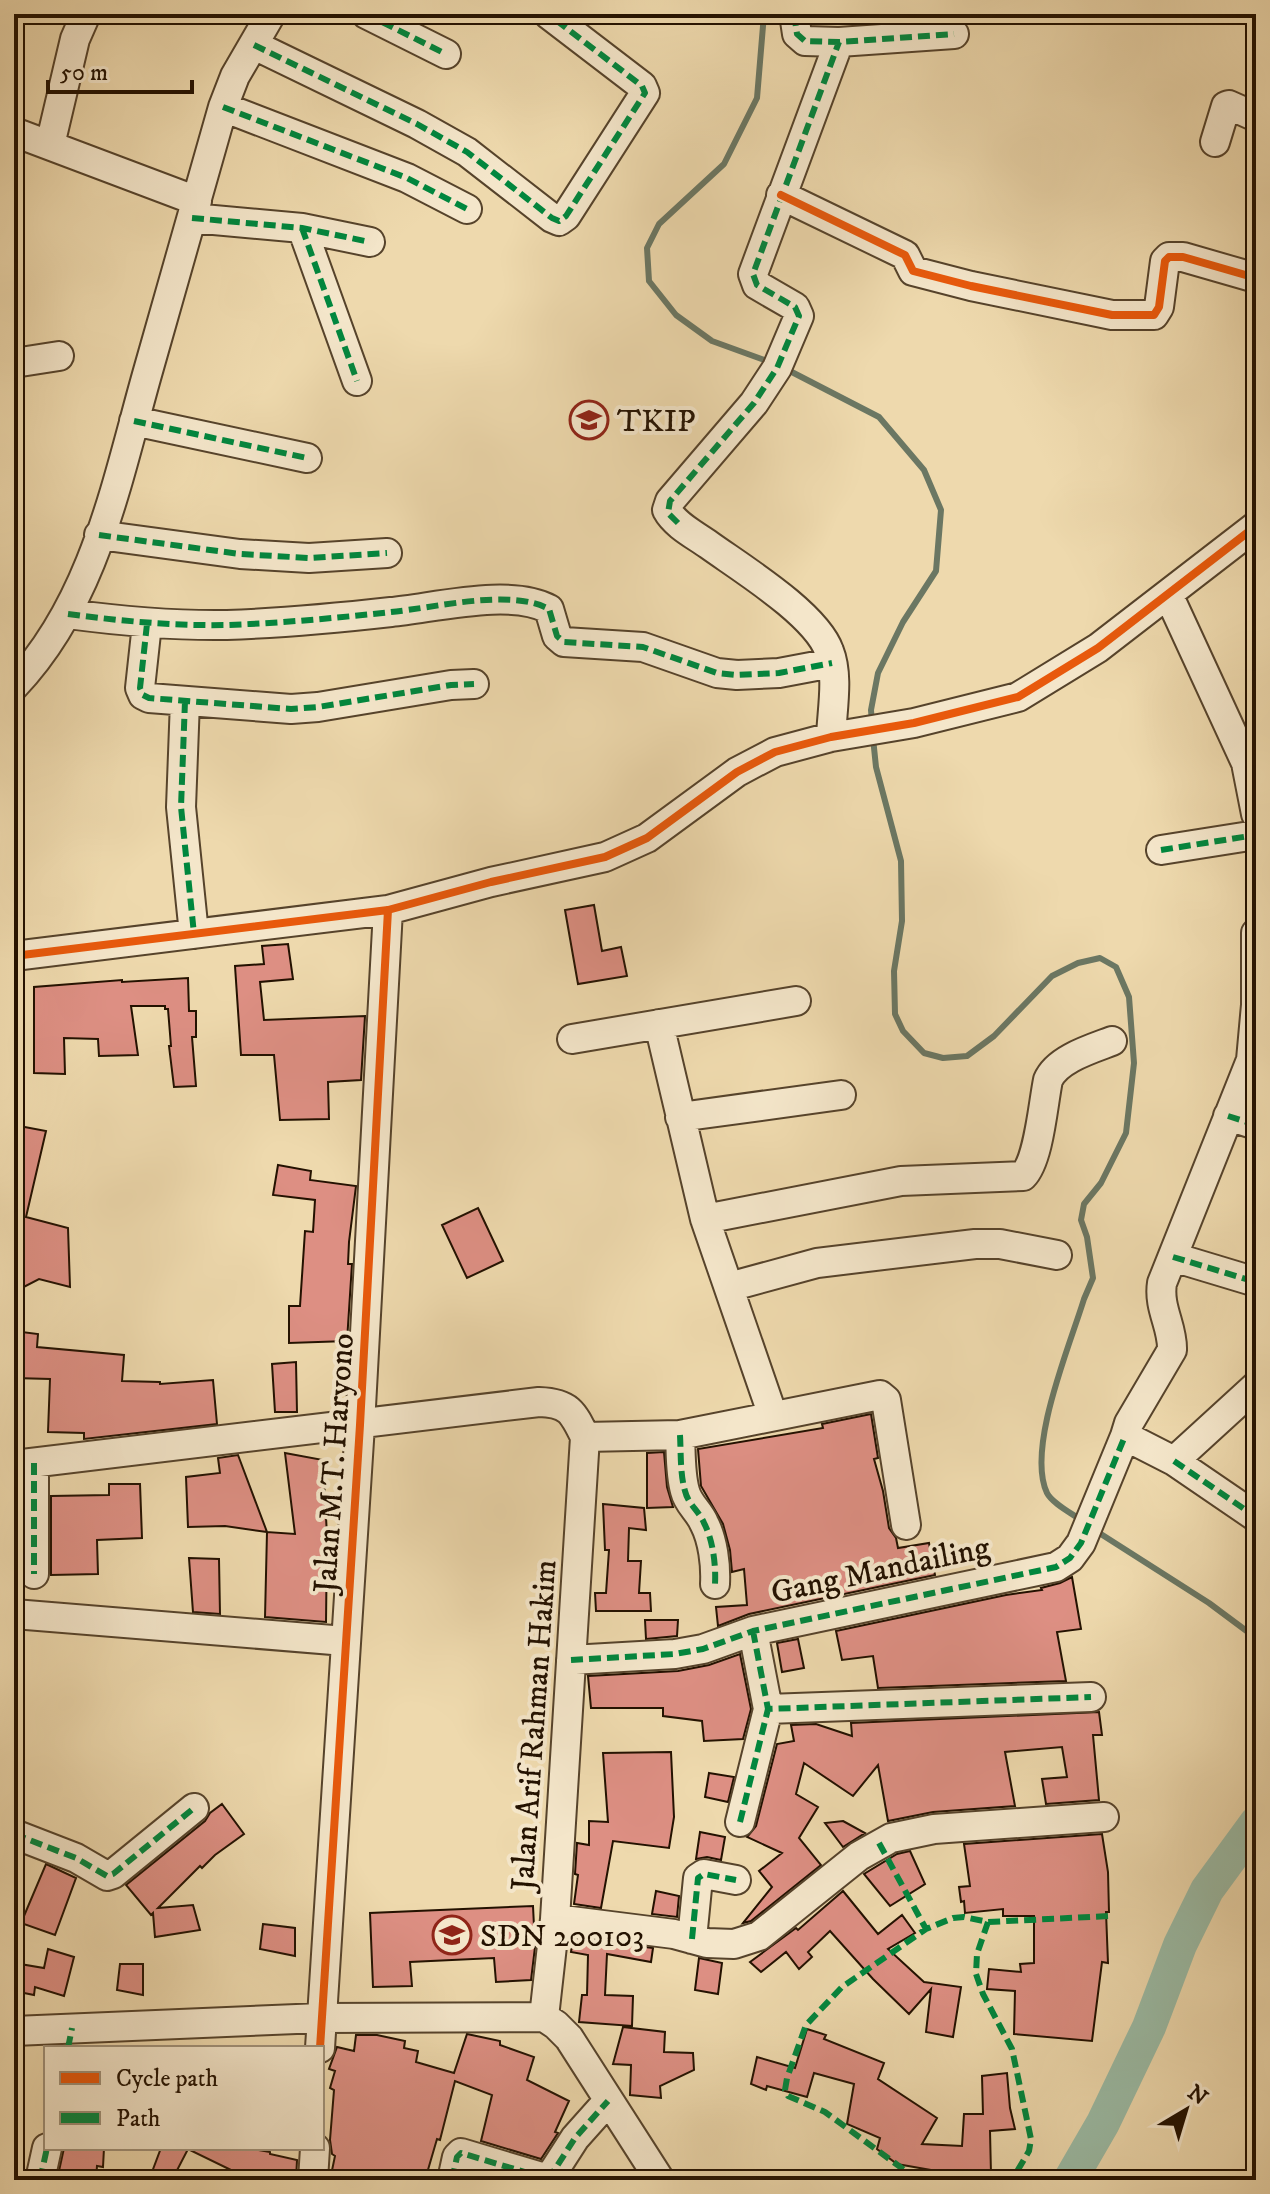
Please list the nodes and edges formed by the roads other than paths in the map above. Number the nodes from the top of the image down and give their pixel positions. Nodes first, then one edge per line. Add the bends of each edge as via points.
1 (86, 14) edge
2 (271, 14) edge
3 (366, 14) edge
4 (548, 14) edge
5 (794, 14) edge
6 (954, 34) dead end
7 (839, 42) junction
8 (254, 45) junction
9 (446, 54) dead end
10 (223, 107) junction
11 (1256, 117) edge
12 (14, 132) edge
13 (1215, 142) dead end
14 (50, 145) junction
15 (781, 195) junction
16 (194, 209) junction
17 (467, 209) dead end
18 (302, 228) junction
19 (370, 242) dead end
20 (1256, 278) edge
21 (59, 356) dead end
22 (14, 363) edge
23 (357, 381) dead end
24 (134, 421) junction
25 (307, 458) dead end
26 (1256, 526) edge
27 (99, 535) junction
28 (387, 553) dead end
29 (1168, 594) junction
30 (68, 614) junction
31 (147, 624) junction
32 (832, 663) junction
33 (474, 684) dead end
34 (14, 686) edge
35 (185, 701) junction
36 (840, 735) junction
37 (1256, 814) edge
38 (1256, 835) edge
39 (1161, 850) dead end
40 (388, 910) junction
41 (1256, 933) edge
42 (194, 934) junction
43 (14, 956) edge
44 (796, 1001) dead end
45 (659, 1024) junction
46 (572, 1039) dead end
47 (1112, 1041) dead end
48 (841, 1095) dead end
49 (1228, 1116) junction
50 (680, 1117) junction
51 (1256, 1125) edge
52 (705, 1219) junction
53 (1057, 1255) dead end
54 (1173, 1257) junction
55 (1256, 1282) edge
56 (729, 1287) junction
57 (1256, 1386) edge
58 (773, 1416) junction
59 (360, 1425) junction
60 (680, 1435) junction
61 (1125, 1436) junction
62 (585, 1437) junction
63 (1174, 1461) junction
64 (24, 1464) edge
65 (1256, 1517) edge
66 (906, 1525) dead end
67 (34, 1574) dead end
68 (715, 1584) dead end
69 (14, 1614) edge
70 (753, 1631) junction
71 (345, 1641) junction
72 (571, 1660) junction
73 (1091, 1697) dead end
74 (768, 1709) junction
75 (194, 1808) dead end
76 (1104, 1817) dead end
77 (740, 1822) dead end
78 (14, 1834) edge
79 (736, 1880) dead end
80 (555, 1919) junction
81 (692, 1939) junction
82 (544, 2017) junction
83 (321, 2018) junction
84 (14, 2031) edge
85 (70, 2038) edge
86 (320, 2046) edge
87 (608, 2101) junction
88 (47, 2150) edge
89 (315, 2150) edge
90 (656, 2174) edge
91 (40, 2180) edge
92 (313, 2180) edge
93 (452, 2180) edge
94 (548, 2180) edge

1 - 14 street
2 - 8 street
3 - 9 street
4 - 8 street via 645,93 559,221 467,152
5 - 7 street via 802,40
6 - 7 street
7 - 15 street
8 - 10 street
10 - 16 street
10 - 17 street via 407,178
11 - 13 street via 1226,106
12 - 14 street
14 - 16 street
15 - 20 street via 905,255 913,271 1112,315 1157,313 1169,257
15 - 32 street via 753,279 795,307 799,316 777,368 754,403 670,501 668,513 789,604 825,642
16 - 18 street
16 - 24 street
18 - 19 street
18 - 23 street
21 - 22 street
24 - 25 street
24 - 27 street
26 - 29 street
27 - 28 street via 240,554 309,558
27 - 30 street
29 - 36 street via 1098,648 1018,697
29 - 37 street via 1246,763
30 - 31 street
30 - 34 street
31 - 32 street via 226,625 505,601 549,609 558,639 564,642 643,647 717,673 748,676
31 - 35 street via 141,692 149,698
32 - 36 street
33 - 35 street via 318,707
35 - 42 street via 181,807
36 - 40 street via 758,759 627,849
38 - 39 street
40 - 42 street
40 - 59 street, Jalan M.T. Haryono
41 - 49 street, Gang Mandailing via 1251,1060
42 - 43 street
44 - 45 street
45 - 46 street
45 - 50 street
47 - 52 street via 1052,1071 1030,1168 1023,1176 901,1181
48 - 50 street
49 - 51 street
49 - 54 street, Gang Mandailing
50 - 52 street
52 - 56 street
53 - 56 street via 975,1244 817,1263
54 - 55 street
54 - 61 street, Gang Mandailing via 1161,1294 1172,1350
56 - 58 street
57 - 63 street
58 - 60 street
58 - 66 street via 882,1396
59 - 62 street via 539,1402 573,1413
59 - 64 street
59 - 71 street, Jalan M.T. Haryono
60 - 62 street
60 - 68 street via 684,1487 708,1532
61 - 63 street
61 - 70 street, Gang Mandailing via 1081,1543 1056,1567
62 - 72 street, Jalan Arif Rahman Hakim
63 - 65 street
64 - 67 street
69 - 71 street
70 - 72 street, Gang Mandailing via 675,1654
70 - 74 street
71 - 83 street, Jalan M.T. Haryono
72 - 80 street, Jalan Arif Rahman Hakim
73 - 74 street
74 - 77 street
75 - 78 street via 110,1875
76 - 81 street via 934,1829 891,1838 859,1856 759,1936 734,1944
79 - 81 street via 700,1876
80 - 81 street
80 - 82 street, Jalan Arif Rahman Hakim
82 - 83 street
82 - 87 street via 569,2038
83 - 85 street
83 - 86 street, Jalan M.T. Haryono
84 - 85 street
87 - 90 street
87 - 94 street
88 - 91 street
89 - 92 street
93 - 94 street via 461,2153

